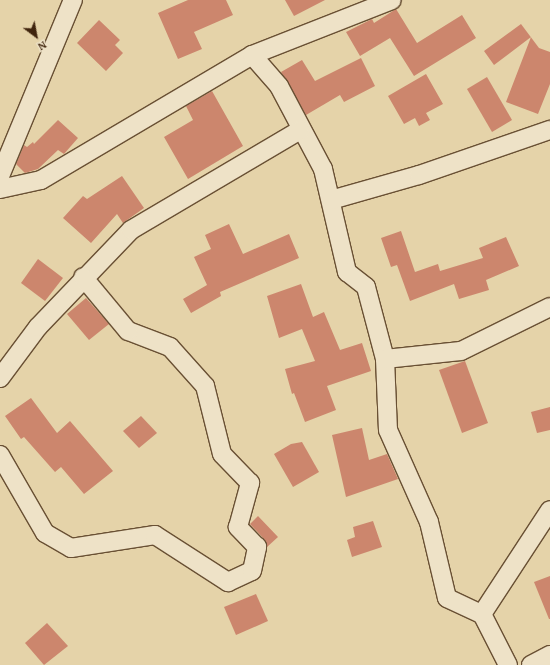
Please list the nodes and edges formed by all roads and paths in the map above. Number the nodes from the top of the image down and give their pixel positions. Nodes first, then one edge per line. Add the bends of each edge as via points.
1 (73, 0) edge
2 (392, 0) edge
3 (252, 55) junction
4 (300, 130) junction
5 (550, 130) edge
6 (0, 176) edge
7 (0, 190) edge
8 (331, 200) junction
9 (83, 277) junction
10 (550, 307) edge
11 (385, 359) junction
12 (0, 378) edge
13 (0, 455) edge
14 (550, 510) edge
15 (482, 614) junction
16 (550, 655) edge
17 (508, 665) edge
18 (531, 665) edge

1 - 6 street
2 - 3 street
3 - 4 street via 279,86
3 - 7 street via 41,180
4 - 8 street via 323,168
4 - 9 street via 131,230
5 - 8 street via 419,175
8 - 11 street via 347,272 366,287
9 - 12 street via 38,327
9 - 13 street via 128,331 170,347 205,386 222,454 250,483 238,527 257,548 252,570 228,582 156,535 71,548 45,533
10 - 11 street via 461,351
11 - 15 street via 388,430 429,522 447,598
14 - 15 street
15 - 17 street
16 - 18 street

